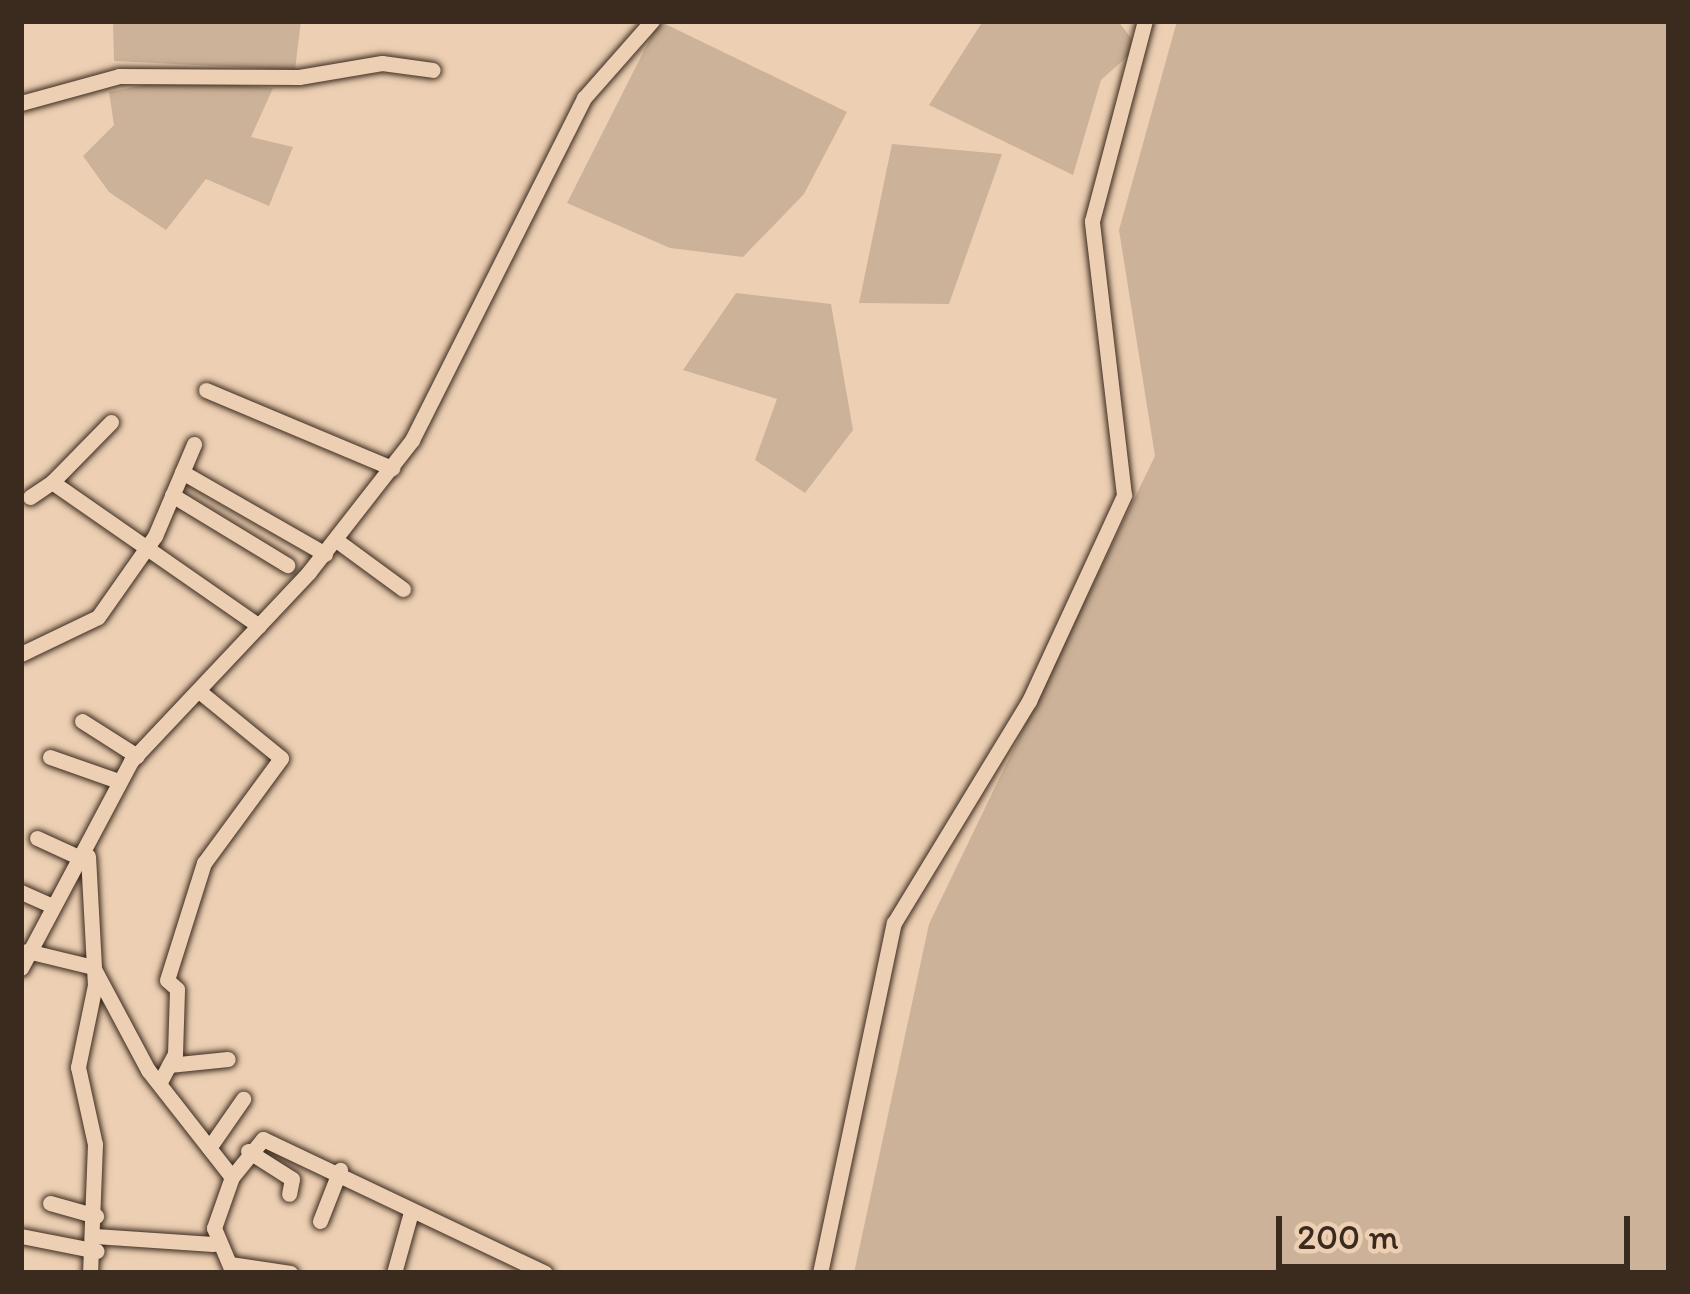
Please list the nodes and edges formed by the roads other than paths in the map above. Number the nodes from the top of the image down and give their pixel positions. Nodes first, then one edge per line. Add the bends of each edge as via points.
1 (652, 21) edge
2 (1145, 21) edge
3 (434, 70) dead end
4 (21, 103) edge
5 (206, 390) dead end
6 (111, 422) dead end
7 (194, 444) dead end
8 (392, 469) junction
9 (182, 472) junction
10 (52, 482) junction
11 (172, 495) junction
12 (30, 497) dead end
13 (148, 547) junction
14 (330, 547) junction
15 (287, 565) dead end
16 (403, 589) dead end
17 (259, 626) junction
18 (21, 654) edge
19 (200, 692) junction
20 (82, 721) dead end
21 (136, 756) junction
22 (50, 757) dead end
23 (118, 781) junction
24 (38, 838) dead end
25 (86, 858) junction
26 (21, 892) edge
27 (50, 905) junction
28 (27, 951) junction
29 (93, 967) junction
30 (21, 968) edge
31 (228, 1059) dead end
32 (165, 1073) junction
33 (243, 1100) dead end
34 (209, 1148) junction
35 (248, 1151) junction
36 (340, 1170) junction
37 (232, 1177) junction
38 (289, 1194) dead end
39 (50, 1203) dead end
40 (411, 1212) junction
41 (96, 1216) junction
42 (320, 1221) dead end
43 (21, 1236) edge
44 (96, 1243) junction
45 (213, 1244) junction
46 (231, 1269) edge
47 (90, 1273) edge
48 (290, 1273) edge
49 (394, 1273) edge
50 (545, 1273) edge
51 (820, 1273) edge

1 - 8 street via 584,98 498,286
2 - 51 street via 1092,221 1124,495 1030,701 894,923
3 - 4 street via 118,76
5 - 8 street
6 - 10 street
7 - 9 street
8 - 14 street
9 - 11 street
9 - 14 street
10 - 12 street
10 - 13 street
11 - 13 street
11 - 15 street
13 - 17 street
13 - 18 street via 98,617
14 - 16 street
14 - 17 street
17 - 19 street
19 - 21 street
19 - 32 street via 281,758 204,863 166,980 177,989
20 - 21 street
21 - 23 street
22 - 23 street
23 - 25 street
24 - 25 street
25 - 27 street
25 - 29 street
26 - 27 street
27 - 28 street
28 - 29 street
28 - 30 street
29 - 32 street
29 - 41 street via 78,1067
31 - 32 street
32 - 34 street
33 - 34 street
34 - 37 street
35 - 36 street via 263,1139
35 - 37 street
35 - 38 street via 292,1179
36 - 40 street
36 - 42 street
37 - 45 street
39 - 41 street
40 - 49 street
40 - 50 street
41 - 44 street
43 - 44 street
44 - 45 street
44 - 47 street
45 - 46 street
46 - 48 street

